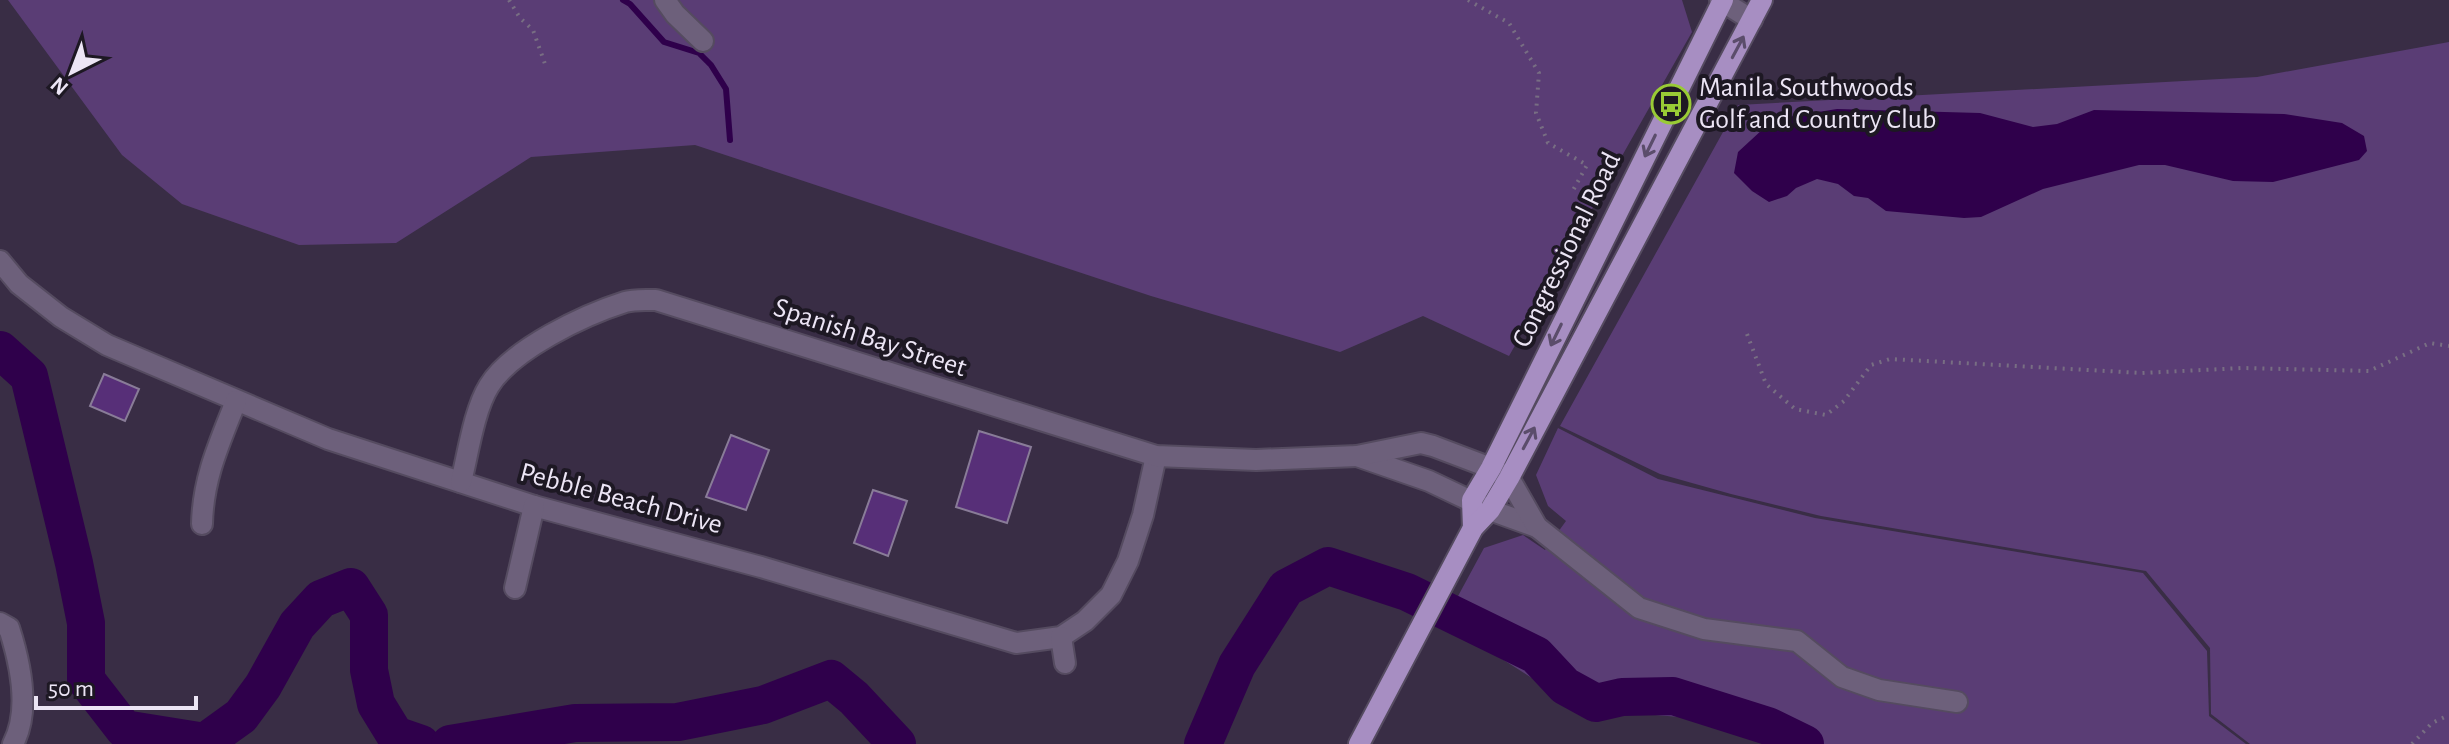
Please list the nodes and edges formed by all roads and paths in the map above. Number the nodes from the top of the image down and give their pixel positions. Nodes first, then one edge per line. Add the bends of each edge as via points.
1 (509, 0) edge
2 (665, 0) edge
3 (1468, 0) edge
4 (1722, 0) edge
5 (1762, 0) edge
6 (1752, 20) junction
7 (703, 41) dead end
8 (545, 64) dead end
9 (1571, 194) dead end
10 (0, 261) edge
11 (1747, 334) dead end
12 (2449, 346) edge
13 (236, 401) junction
14 (1156, 456) junction
15 (1357, 456) junction
16 (1500, 473) junction
17 (461, 482) junction
18 (1481, 505) junction
19 (534, 506) junction
20 (202, 524) dead end
21 (1540, 530) junction
22 (515, 588) dead end
23 (0, 623) edge
24 (1061, 637) junction
25 (1065, 663) dead end
26 (1957, 702) dead end
27 (2449, 715) edge
28 (10, 739) edge
29 (1359, 744) edge
30 (2412, 744) edge

1 - 8 path via 533,30
2 - 7 street
3 - 9 path via 1509,23 1539,73 1536,113 1548,143 1587,165
4 - 6 street
4 -> 16 main road, Congressional Road
5 - 6 main road, Congressional Road
16 -> 6 main road, Congressional Road
10 - 13 street, Pebble Beach Drive via 19,284 61,317 107,345
11 - 12 path via 1766,384 1795,409 1826,415 1844,401 1871,365 1890,359 2142,373 2242,368 2369,371 2430,343
13 - 17 street, Pebble Beach Drive via 328,439
13 - 20 street via 207,479
14 - 15 street, Spanish Bay Street
14 - 17 street, Spanish Bay Street via 726,320 656,300 628,301 506,363 487,389
14 - 24 street, Pebble Beach Drive via 1143,515 1111,595
15 - 16 street, Spanish Bay Street via 1421,443
15 - 18 street, Spanish Bay Street
16 - 18 main road, Congressional Road
16 - 21 street
17 - 19 street, Pebble Beach Drive
18 - 21 street, Spanish Bay Street
18 - 29 main road, Congressional Road via 1456,563
19 - 22 street
19 - 24 street, Pebble Beach Drive via 1016,643
21 - 26 street via 1639,608 1704,629 1797,641 1842,677 1879,690
23 - 28 street via 9,628 19,659 22,707
24 - 25 street
27 - 30 path via 2432,723

